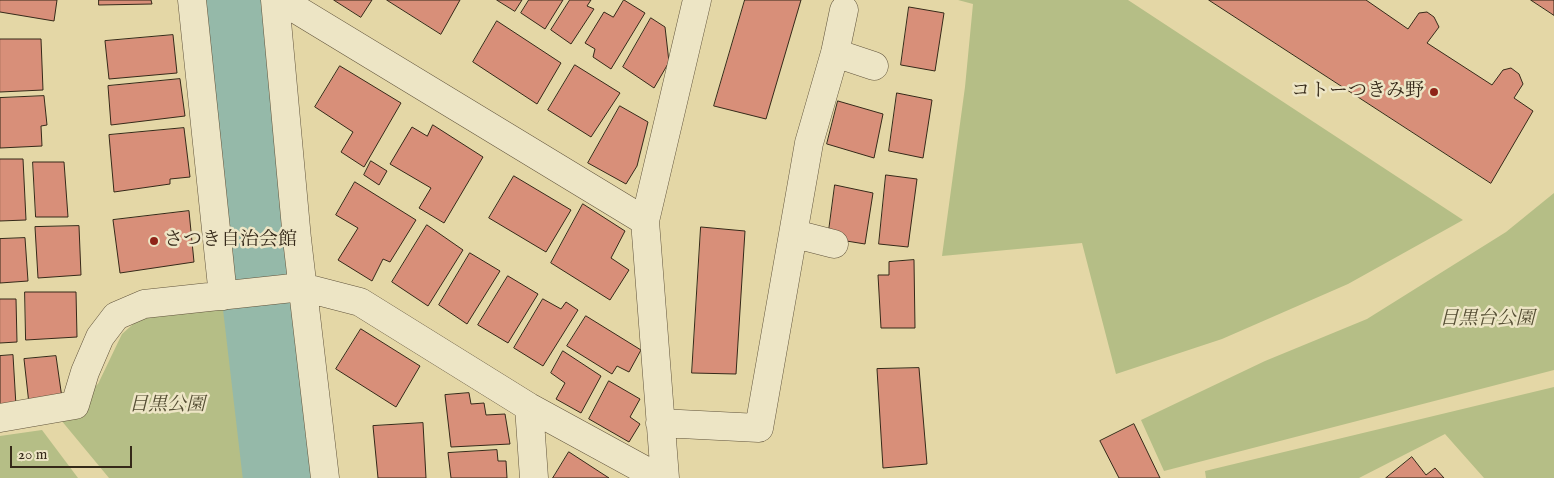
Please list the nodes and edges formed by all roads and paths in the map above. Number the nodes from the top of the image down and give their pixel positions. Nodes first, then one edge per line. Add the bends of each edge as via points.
1 (192, 0) edge
2 (275, 0) edge
3 (281, 0) edge
4 (694, 1) edge
5 (844, 10) dead end
6 (835, 53) junction
7 (874, 66) dead end
8 (644, 221) junction
9 (795, 234) junction
10 (834, 244) dead end
11 (302, 287) junction
12 (231, 296) junction
13 (529, 407) junction
14 (0, 418) edge
15 (660, 423) junction
16 (325, 478) edge
17 (534, 478) edge
18 (659, 478) edge
19 (665, 478) edge

1 - 12 street
2 - 11 street
3 - 8 street
4 - 8 street
5 - 6 street
6 - 7 street
6 - 9 street via 809,143
8 - 15 street
9 - 10 street
9 - 15 street via 759,428
11 - 12 street
11 - 13 street via 360,302
11 - 16 street
12 - 14 street via 144,304 116,316 100,336 75,405
13 - 17 street
13 - 18 street
15 - 19 street

